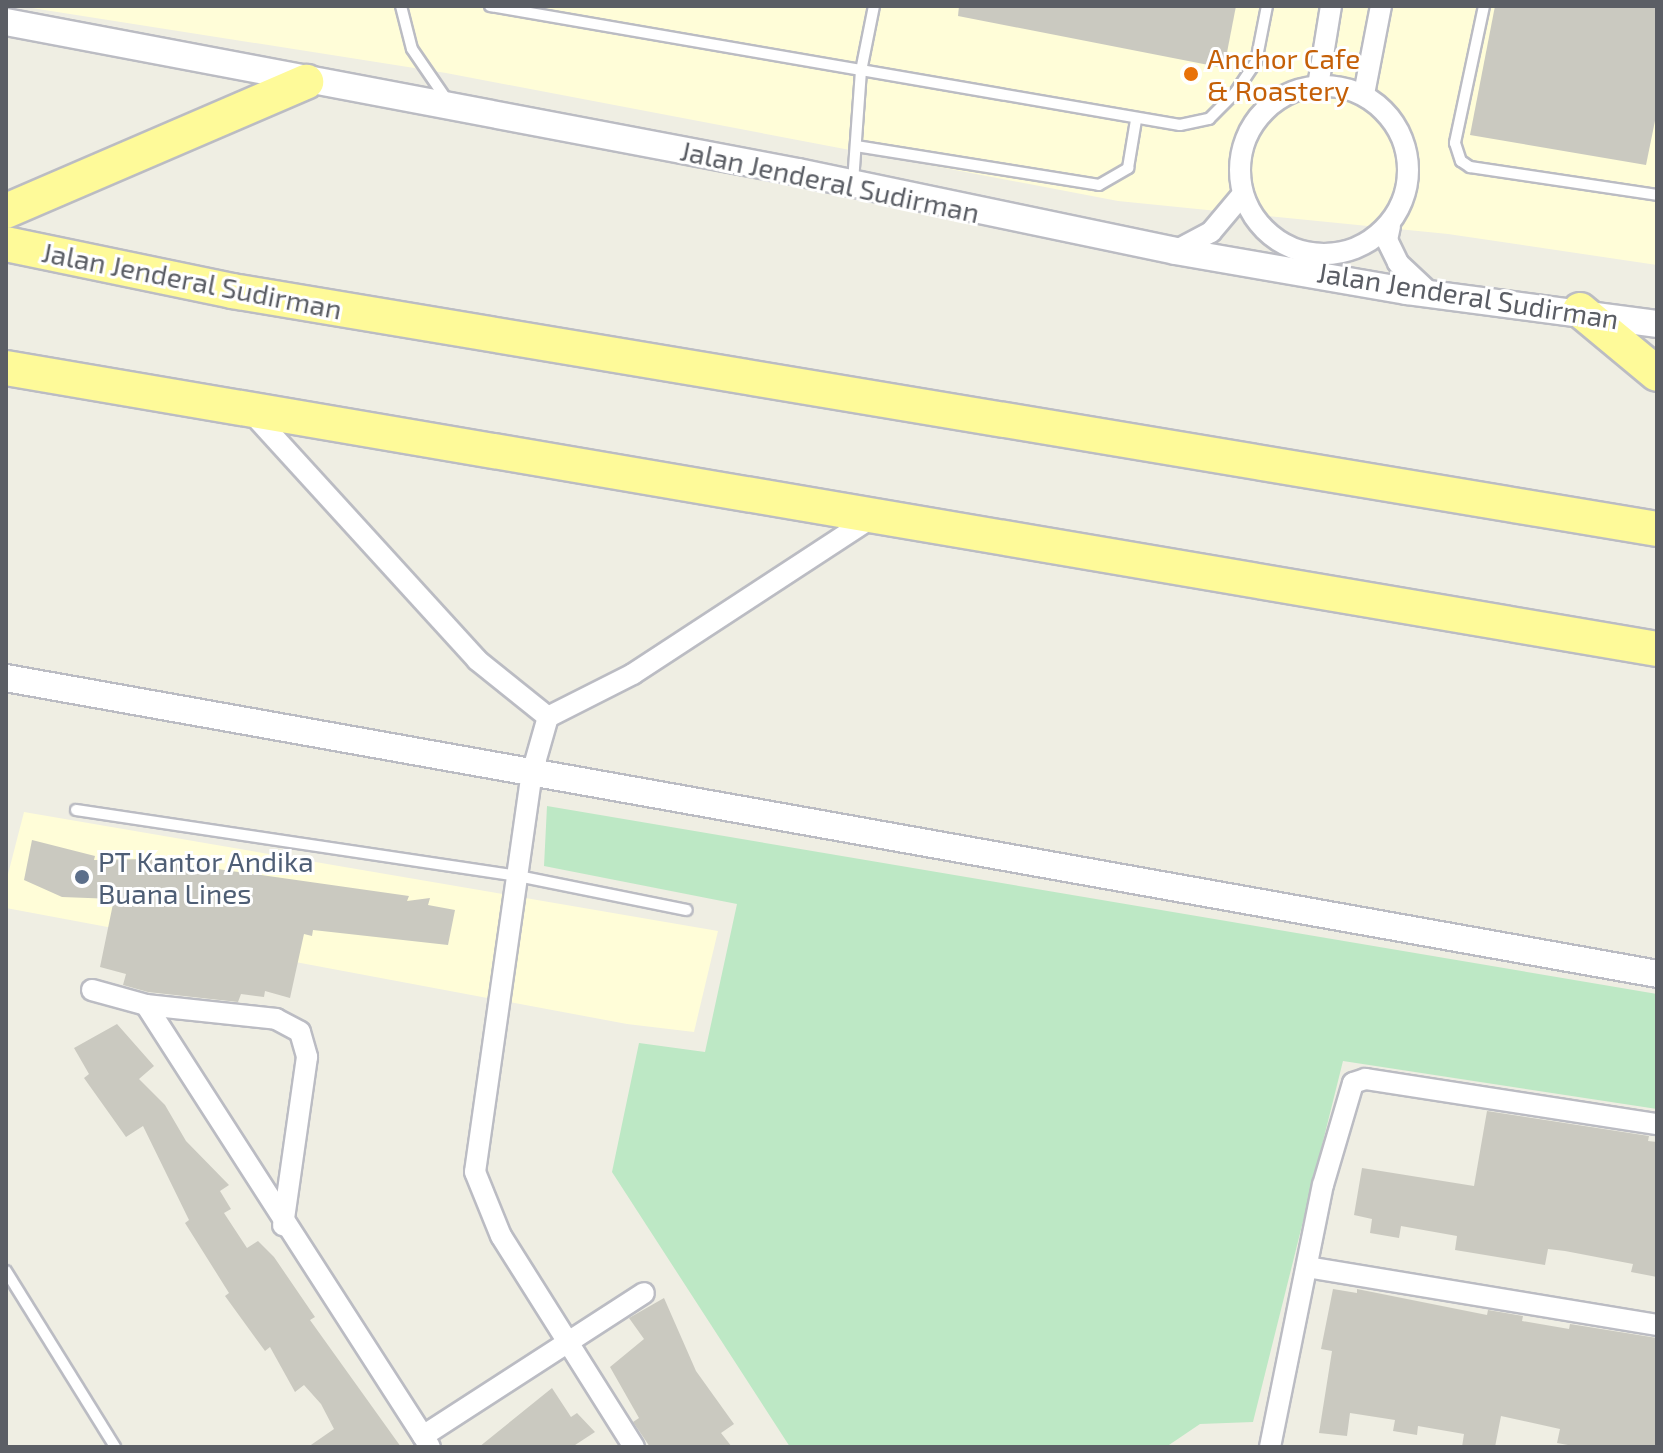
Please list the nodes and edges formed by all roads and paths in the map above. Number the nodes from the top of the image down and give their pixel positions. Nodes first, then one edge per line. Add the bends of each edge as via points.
1 (401, 6) edge
2 (490, 6) edge
3 (874, 6) edge
4 (1267, 6) edge
5 (1331, 6) edge
6 (1381, 6) edge
7 (1484, 6) edge
8 (6, 22) edge
9 (861, 71) junction
10 (306, 82) junction
11 (1318, 86) junction
12 (1364, 94) junction
13 (453, 108) junction
14 (1136, 120) junction
15 (856, 146) junction
16 (853, 184) junction
17 (1242, 195) junction
18 (1657, 195) edge
19 (6, 211) edge
20 (1390, 226) junction
21 (6, 244) edge
22 (1175, 251) junction
23 (1429, 292) junction
24 (1580, 310) junction
25 (1657, 324) edge
26 (6, 368) edge
27 (1657, 374) edge
28 (244, 405) junction
29 (876, 515) junction
30 (1657, 529) edge
31 (1657, 649) edge
32 (6, 678) edge
33 (548, 717) junction
34 (532, 773) junction
35 (76, 810) dead end
36 (518, 876) junction
37 (687, 910) dead end
38 (1657, 974) edge
39 (92, 990) dead end
40 (146, 1005) junction
41 (1657, 1124) edge
42 (283, 1225) junction
43 (1307, 1267) junction
44 (6, 1271) edge
45 (644, 1293) dead end
46 (1657, 1325) edge
47 (568, 1343) junction
48 (426, 1442) edge
49 (115, 1447) edge
50 (634, 1447) edge
51 (1270, 1447) edge

1 - 13 lane via 412,49
2 - 9 lane
3 - 9 lane
4 - 14 lane via 1256,62 1220,110 1197,125
5 - 11 street
6 - 12 street
7 - 18 lane via 1455,143 1461,161 1470,167
8 - 10 street, Jalan Jenderal Sudirman
9 - 14 lane
9 - 15 lane
10 - 13 street, Jalan Jenderal Sudirman
10 - 19 highway
11 - 12 street
11 - 17 street via 1282,96 1260,114 1245,138 1239,166
12 - 20 street via 1395,123 1409,161 1407,189
13 - 16 street, Jalan Jenderal Sudirman
14 - 15 lane via 1128,168 1099,185
15 - 16 lane
16 - 22 street, Jalan Jenderal Sudirman
17 - 20 street via 1255,220 1275,239 1299,251 1327,254 1354,249
17 - 22 street via 1211,232
20 - 23 street via 1387,240 1398,263
21 - 30 highway, Jalan Jenderal Sudirman via 232,291
22 - 23 street, Jalan Jenderal Sudirman
23 - 24 street, Jalan Jenderal Sudirman
24 - 25 street, Jalan Jenderal Sudirman
24 - 27 highway
26 - 28 highway
28 - 29 highway
28 - 33 street via 477,660
29 - 31 highway
29 - 33 street via 633,674
32 - 34 street
33 - 34 street
34 - 36 street
34 - 38 street
35 - 36 lane
36 - 37 lane
36 - 47 street via 475,1172 501,1236
39 - 40 street
40 - 42 street
40 - 42 street via 276,1019 300,1032 307,1057
41 - 43 street via 1357,1081 1342,1107
42 - 48 street
43 - 46 street
43 - 51 street
44 - 49 lane
45 - 47 street
47 - 48 street
47 - 50 street

